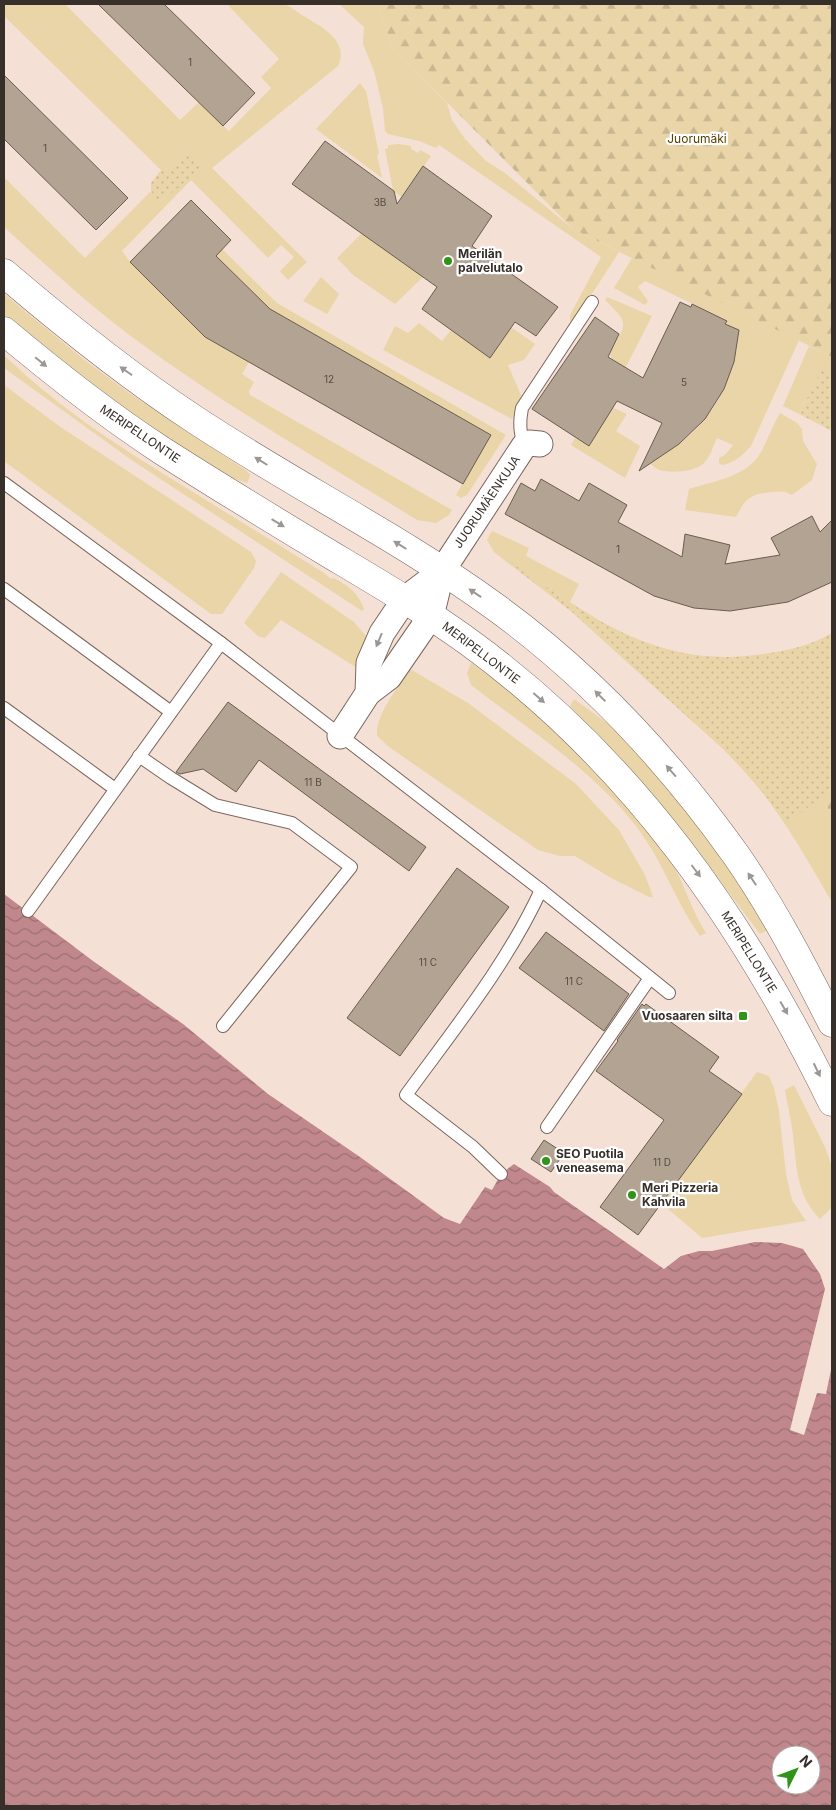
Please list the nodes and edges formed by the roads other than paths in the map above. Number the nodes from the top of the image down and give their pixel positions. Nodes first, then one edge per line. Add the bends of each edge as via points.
1 (4, 273) edge
2 (592, 302) dead end
3 (4, 331) edge
4 (532, 445) joint
5 (4, 482) edge
6 (442, 571) junction
7 (4, 589) edge
8 (405, 599) junction
9 (430, 616) junction
10 (221, 643) junction
11 (368, 693) junction
12 (4, 708) edge
13 (171, 712) junction
14 (340, 736) junction
15 (139, 756) junction
16 (115, 789) junction
17 (541, 890) junction
18 (28, 910) dead end
19 (650, 978) junction
20 (669, 993) dead end
21 (832, 1023) edge
22 (223, 1026) dead end
23 (832, 1102) edge
24 (547, 1127) dead end
25 (501, 1174) dead end

6 -> 1 main road via 194,419 116,364
2 - 4 lane, JUORUMÄENKUJA via 522,408 520,432
3 -> 8 main road, MERIPELLONTIE via 101,408 158,448
4 - 6 street, JUORUMÄENKUJA
5 - 10 lane
6 - 8 street, JUORUMÄENKUJA
6 - 9 street, JUORUMÄENKUJA
21 -> 6 main road via 763,897 692,796 634,730 548,649
7 - 13 lane
8 - 9 main road, MERIPELLONTIE
8 -> 11 street, JUORUMÄENKUJA via 382,633 369,663
9 - 11 street, JUORUMÄENKUJA via 390,678
9 -> 23 main road, MERIPELLONTIE via 516,679 559,716 605,761 660,823 708,887 757,962 801,1038
10 - 13 lane
10 - 14 lane
11 - 14 street
12 - 16 lane
13 - 15 lane
14 - 17 lane
15 - 16 lane
15 - 22 lane via 215,805 292,823 351,867
16 - 18 lane
17 - 19 lane
17 - 25 lane via 529,918 490,978 406,1095 473,1147
19 - 20 lane
19 - 24 lane

